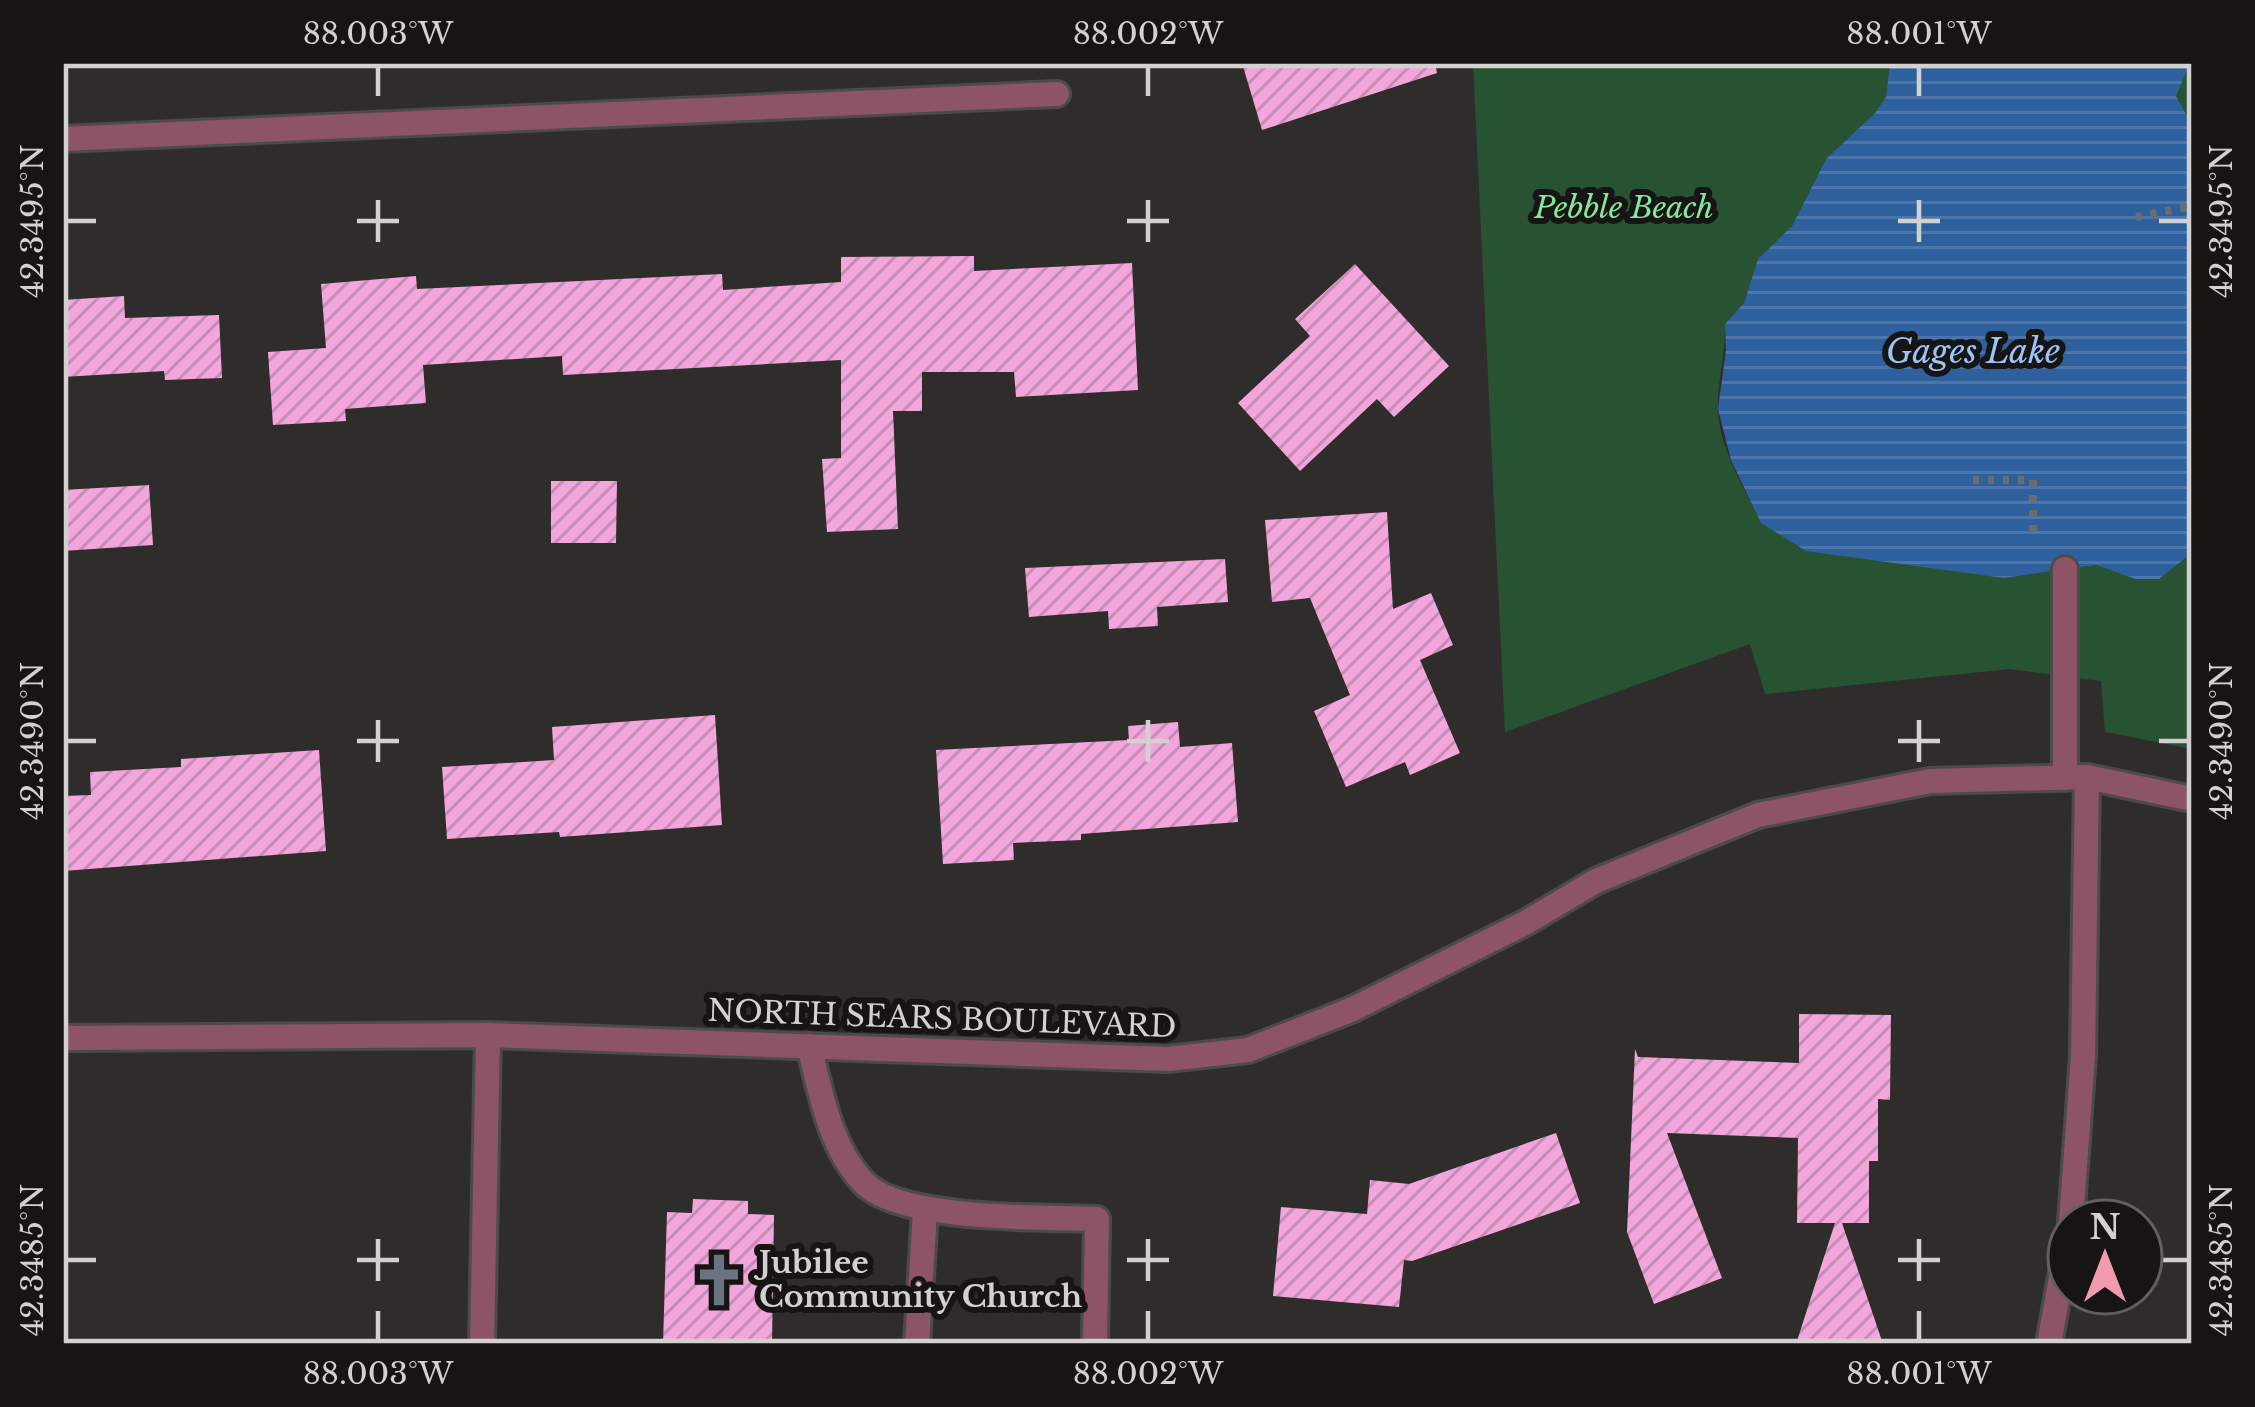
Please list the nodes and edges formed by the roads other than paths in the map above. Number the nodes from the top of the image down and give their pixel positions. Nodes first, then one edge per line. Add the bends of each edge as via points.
1 (1057, 94) dead end
2 (63, 139) edge
3 (2065, 569) dead end
4 (2076, 778) junction
5 (2192, 799) edge
6 (488, 1035) junction
7 (63, 1038) edge
8 (809, 1046) junction
9 (2073, 1197) edge
10 (925, 1211) junction
11 (482, 1344) edge
12 (917, 1344) edge
13 (1094, 1344) edge

1 - 2 street
3 - 4 street
4 - 5 street, NORTH SEARS BOULEVARD
4 - 8 street, NORTH SEARS BOULEVARD via 1930,781 1758,815 1596,881 1353,1009 1248,1050 1168,1060
4 - 9 street via 2083,1056
6 - 7 street, NORTH SEARS BOULEVARD
6 - 8 street, NORTH SEARS BOULEVARD
6 - 11 street
8 - 10 street via 830,1129 865,1185
10 - 12 street
10 - 13 street via 1097,1220

